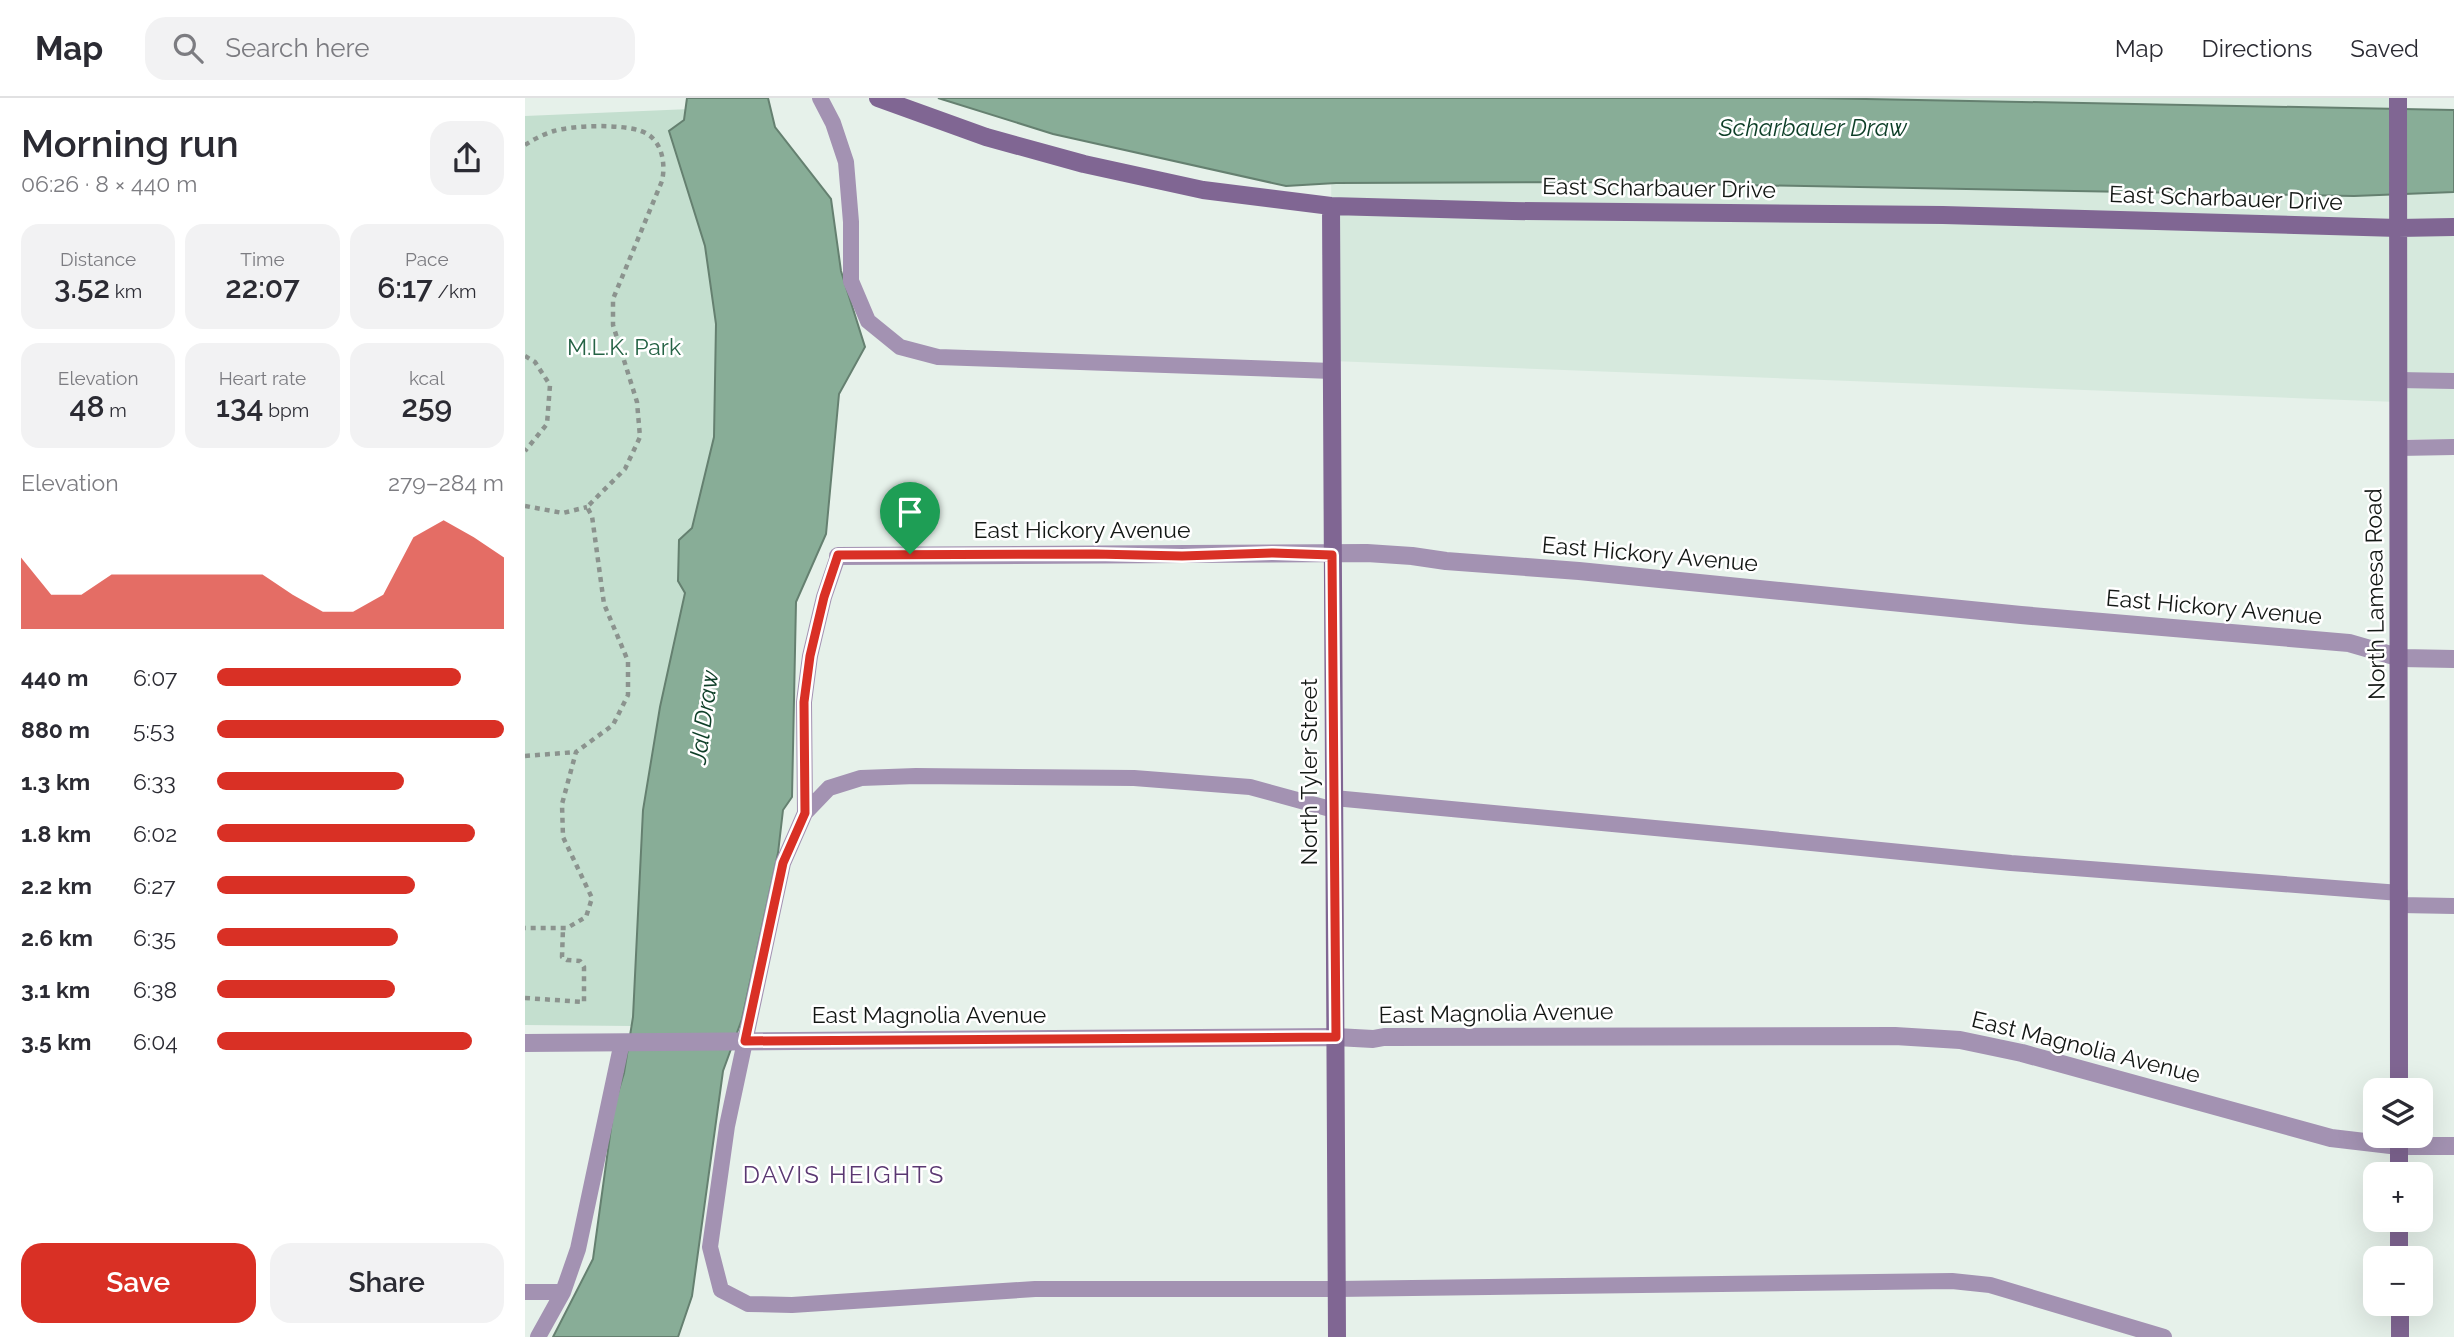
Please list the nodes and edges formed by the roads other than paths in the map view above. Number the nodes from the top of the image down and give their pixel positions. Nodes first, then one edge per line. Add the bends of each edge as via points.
1 (820, 98) edge
2 (878, 98) edge
3 (2398, 98) edge
4 (1331, 206) junction
5 (2397, 228) junction
6 (2454, 228) edge
7 (1332, 371) junction
8 (2397, 380) junction
9 (2454, 381) edge
10 (2454, 447) edge
11 (2398, 448) junction
12 (838, 555) joint
13 (1332, 555) junction
14 (2401, 658) junction
15 (2454, 659) edge
16 (1334, 804) junction
17 (805, 813) junction
18 (2400, 899) junction
19 (2454, 906) edge
20 (1336, 1037) junction
21 (745, 1041) junction
22 (622, 1042) junction
23 (525, 1043) edge
24 (2399, 1078) edge
25 (2363, 1139) edge
26 (2433, 1144) edge
27 (2454, 1146) edge
28 (1337, 1289) junction
29 (525, 1292) edge
30 (563, 1292) junction
31 (2400, 1316) edge
32 (538, 1337) edge
33 (1337, 1337) edge
34 (2164, 1337) edge
35 (2400, 1337) edge

1 - 7 lane via 846,162 851,281 869,321 900,347 939,357
2 - 4 main road, East Scharbauer Drive via 1084,164 1203,190
3 - 5 main road, North Lamesa Road
4 - 5 main road, East Scharbauer Drive via 1943,215
4 - 7 main road, North Tyler Street
5 - 6 main road, East Scharbauer Drive
5 - 8 main road, North Lamesa Road
7 - 13 main road, North Tyler Street
8 - 9 lane
8 - 11 main road, North Lamesa Road
10 - 11 lane
11 - 14 main road, North Lamesa Road
12 - 13 street, East Hickory Avenue
12 - 17 lane via 824,597 804,702
13 - 14 street, East Hickory Avenue via 1412,556 2349,643
13 - 16 main road, North Tyler Street
14 - 15 street, East Hickory Avenue
14 - 18 main road, North Lamesa Road
16 - 17 lane via 1250,787 1133,778 916,776 861,778 829,788
16 - 18 lane via 1751,836
16 - 20 main road, North Tyler Street
17 - 21 lane via 783,863
18 - 19 lane
18 - 24 main road, North Lamesa Road
20 - 21 street, East Magnolia Avenue
20 - 25 street, East Magnolia Avenue via 1773,1035 1960,1040 2058,1061 2331,1138
20 - 28 main road, North Tyler Street
21 - 22 street, East Magnolia Avenue
21 - 28 lane via 727,1126 710,1247 721,1290 748,1304 792,1306 1035,1289
22 - 23 street, East Magnolia Avenue
22 - 30 lane via 578,1249
26 - 27 street, East Magnolia Avenue
28 - 33 main road, North Tyler Street
28 - 34 lane via 1952,1281 1990,1285
29 - 30 lane
30 - 32 lane
31 - 35 main road

